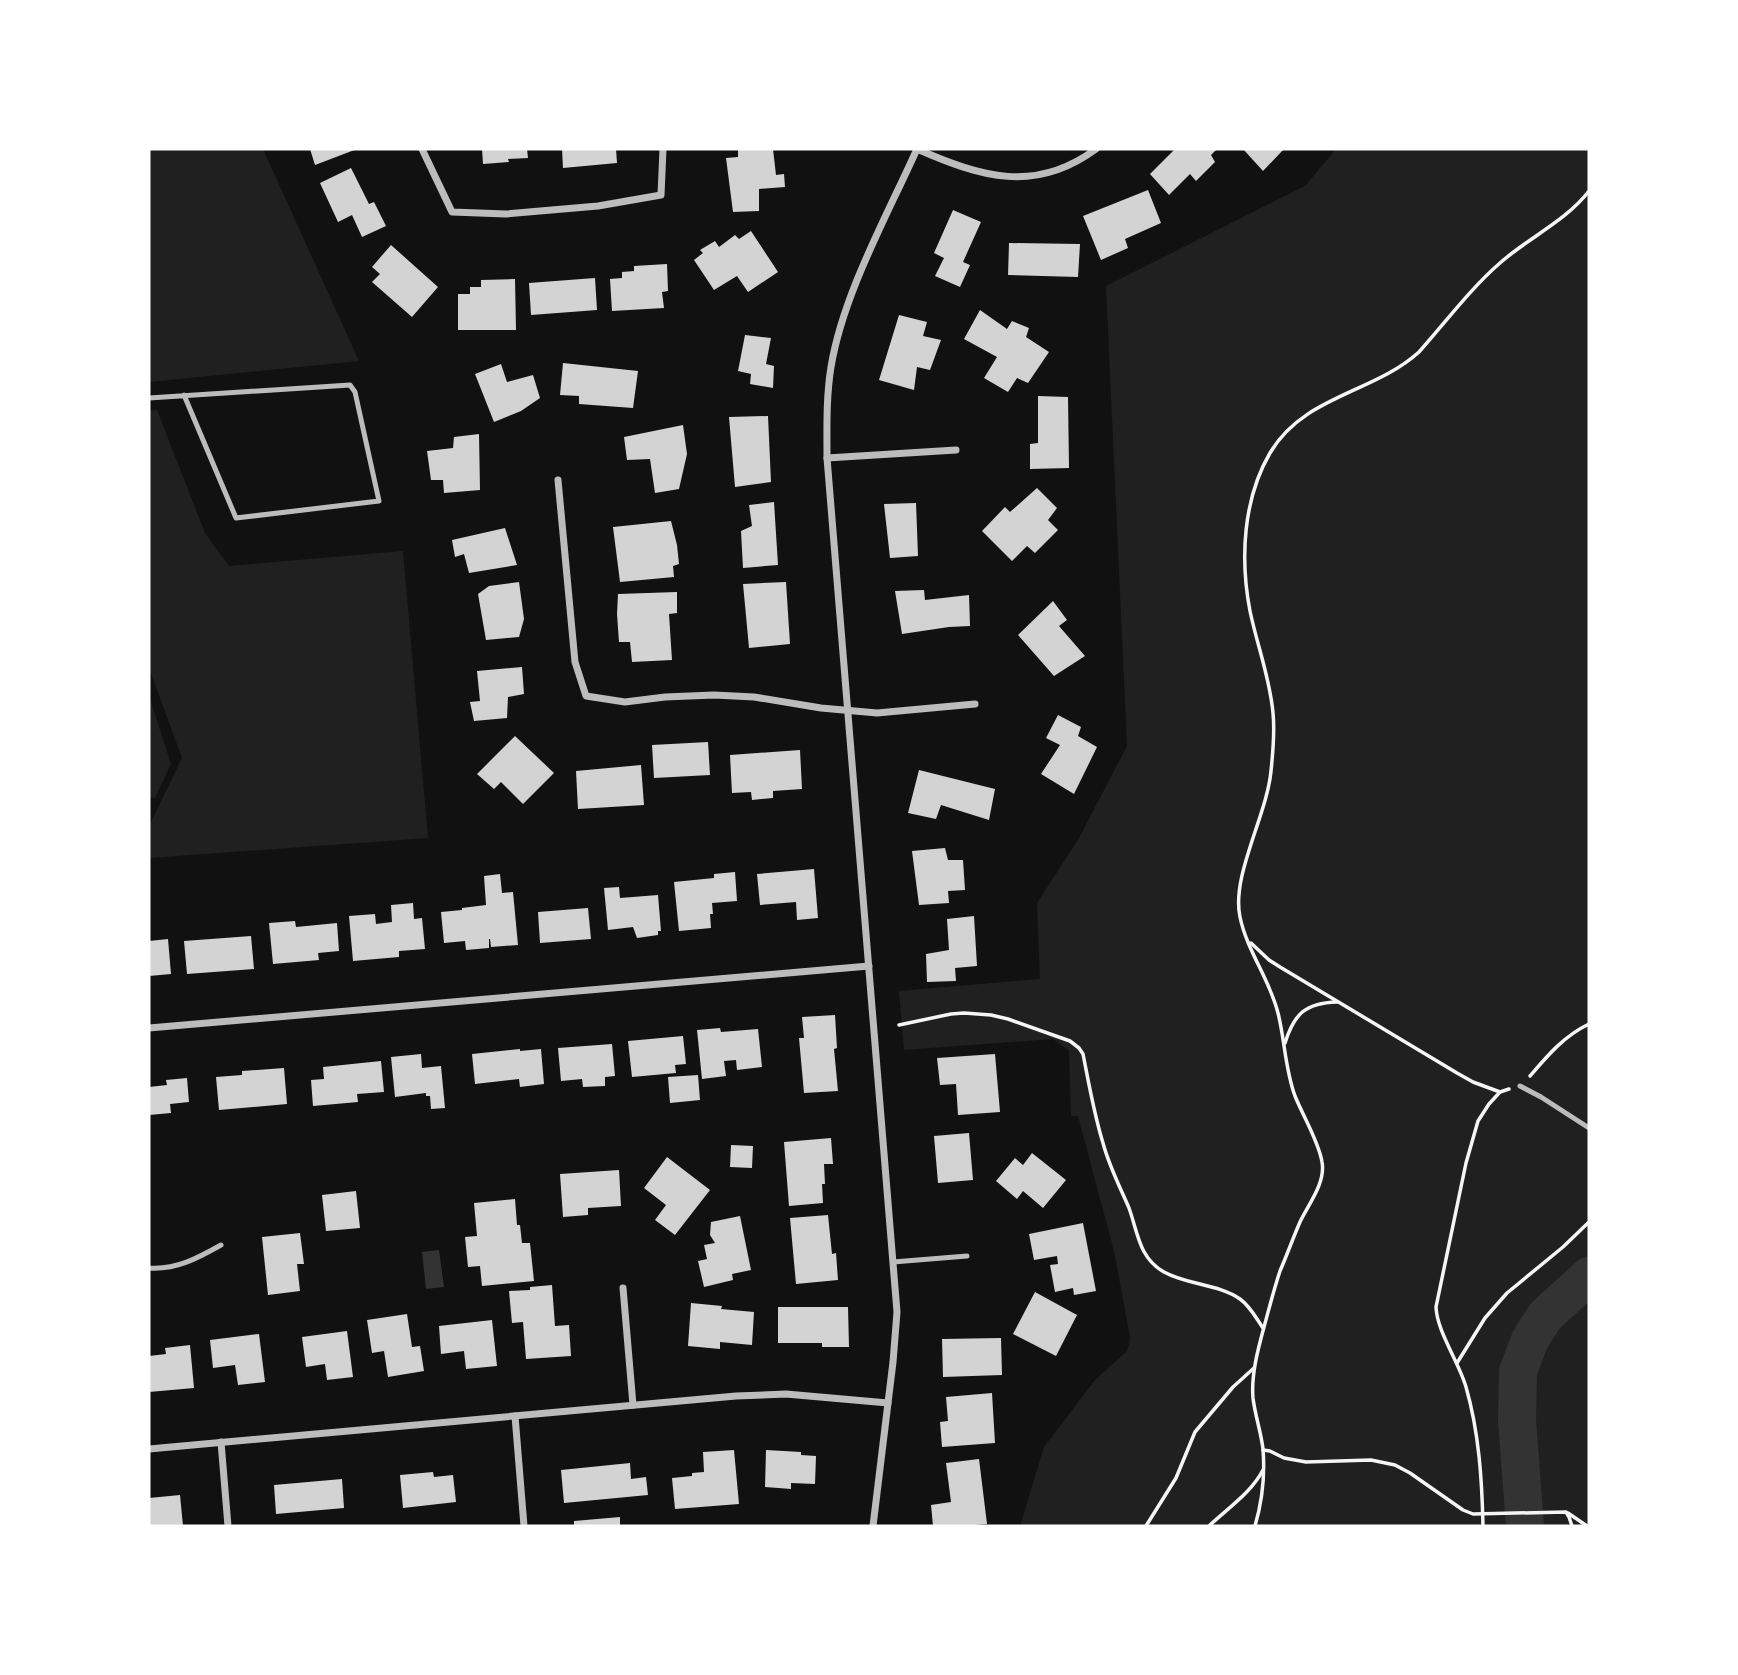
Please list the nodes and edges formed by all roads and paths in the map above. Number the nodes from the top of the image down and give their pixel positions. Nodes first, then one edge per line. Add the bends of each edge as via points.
1 (422, 149) edge
2 (663, 149) edge
3 (917, 149) edge
4 (1096, 149) edge
5 (1589, 191) edge
6 (184, 396) junction
7 (149, 398) edge
8 (956, 450) dead end
9 (827, 458) junction
10 (558, 480) dead end
11 (975, 704) dead end
12 (848, 709) junction
13 (1247, 939) junction
14 (869, 966) junction
15 (1339, 1002) junction
16 (1589, 1024) edge
17 (899, 1025) dead end
18 (149, 1028) edge
19 (1284, 1045) junction
20 (1520, 1086) junction
21 (1500, 1092) junction
22 (1589, 1128) edge
23 (1589, 1222) edge
24 (221, 1245) dead end
25 (967, 1256) dead end
26 (893, 1262) junction
27 (149, 1268) edge
28 (623, 1288) dead end
29 (1263, 1328) junction
30 (1457, 1363) junction
31 (1256, 1366) junction
32 (888, 1403) junction
33 (633, 1405) junction
34 (515, 1416) junction
35 (221, 1443) junction
36 (149, 1449) edge
37 (1263, 1450) junction
38 (1264, 1468) junction
39 (1566, 1512) junction
40 (1483, 1513) junction
41 (228, 1526) edge
42 (524, 1526) edge
43 (873, 1526) edge
44 (1146, 1526) edge
45 (1209, 1526) edge
46 (1255, 1526) edge
47 (1483, 1526) edge
48 (1572, 1526) edge
49 (1587, 1526) edge

1 - 2 street via 452,212 506,214 661,195
3 - 4 street via 982,173 1008,177 1060,170
3 - 9 street via 841,325 826,411
5 - 13 path via 1500,262 1409,362 1305,416 1281,437 1263,467 1248,516 1247,589 1274,725 1269,785 1239,895 1239,916
6 - 6 lane via 350,384 379,501 236,518
6 - 7 lane
8 - 9 street
9 - 12 street
10 - 12 street via 575,662 586,696 625,702 714,695
11 - 12 street via 877,713
12 - 14 street
13 - 15 path via 1269,960
13 - 19 path via 1272,993
14 - 18 street
14 - 26 street
15 - 19 path via 1307,1009 1294,1020
15 - 21 path via 1473,1082
16 - 20 path via 1553,1049
17 - 29 path via 979,1013 1073,1042 1083,1054 1103,1144 1143,1253 1172,1276 1239,1298
19 - 29 path via 1294,1095 1323,1163
20 - 21 path
20 - 22 lane
21 - 30 path via 1478,1121 1436,1307
23 - 30 path via 1507,1293
24 - 27 lane via 196,1259 163,1269
25 - 26 lane
26 - 32 street via 897,1312
28 - 33 street
29 - 31 path
30 - 40 path via 1471,1405
31 - 37 path via 1253,1395
31 - 44 path via 1195,1432 1176,1478
32 - 33 street via 786,1394
32 - 43 street
33 - 34 street
34 - 35 street
34 - 42 street
35 - 36 street
35 - 41 street
37 - 38 path
37 - 40 path via 1306,1462 1371,1460 1395,1465 1463,1510
38 - 45 path via 1250,1489
38 - 46 path
39 - 40 path
39 - 48 path
39 - 49 path
40 - 47 path

